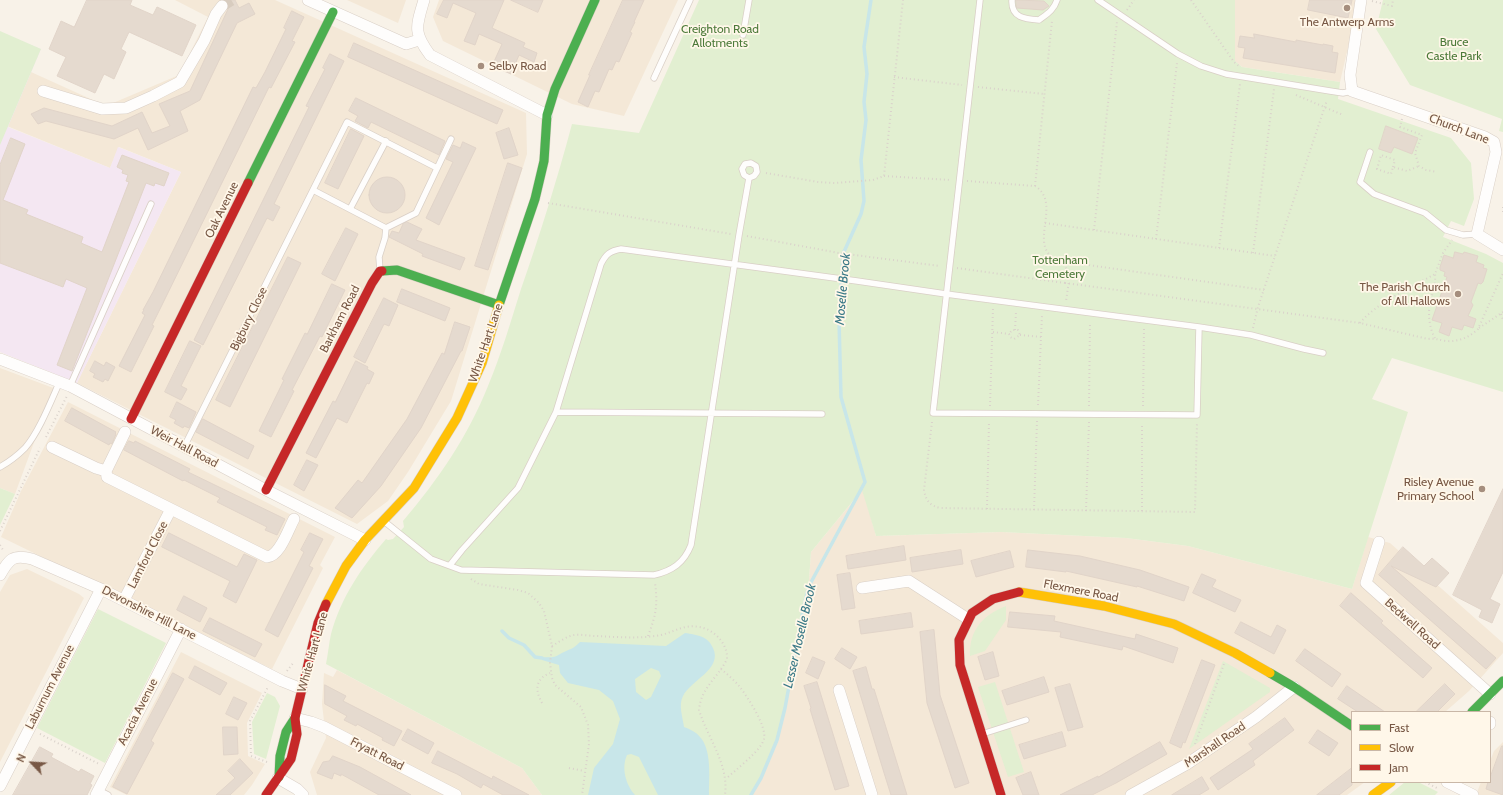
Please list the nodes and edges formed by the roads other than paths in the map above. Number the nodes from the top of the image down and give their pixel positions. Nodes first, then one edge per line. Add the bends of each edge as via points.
1 (308, 0) edge
2 (424, 0) edge
3 (594, 0) edge
4 (690, 0) edge
5 (749, 0) edge
6 (980, 0) edge
7 (1012, 0) edge
8 (1057, 0) edge
9 (1098, 0) edge
10 (1361, 0) edge
11 (222, 6) tunnel mouth
12 (333, 12) junction
13 (743, 35) dead end
14 (419, 40) junction
15 (654, 78) dead end
16 (43, 91) dead end
17 (1352, 91) junction
18 (547, 115) junction
19 (451, 139) dead end
20 (386, 141) junction
21 (1370, 152) dead end
22 (437, 168) junction
23 (749, 178) junction
24 (313, 190) junction
25 (151, 204) dead end
26 (350, 209) junction
27 (386, 228) junction
28 (1477, 234) junction
29 (1503, 250) edge
30 (735, 264) junction
31 (380, 271) junction
32 (946, 294) junction
33 (499, 305) junction
34 (1200, 327) junction
35 (1323, 353) dead end
36 (0, 359) edge
37 (66, 387) junction
38 (556, 412) junction
39 (712, 414) junction
40 (822, 414) dead end
41 (132, 419) junction
42 (125, 432) joint
43 (48, 444) road end
44 (184, 447) junction
45 (0, 467) edge
46 (106, 474) junction
47 (266, 490) junction
48 (299, 507) junction
49 (171, 509) junction
50 (294, 519) joint
51 (383, 521) junction
52 (365, 540) junction
53 (1379, 541) dead end
54 (450, 565) junction
55 (0, 575) edge
56 (862, 588) dead end
57 (101, 589) junction
58 (124, 600) junction
59 (968, 619) junction
60 (181, 629) junction
61 (1503, 680) edge
62 (1294, 687) junction
63 (302, 689) junction
64 (839, 690) dead end
65 (1490, 694) junction
66 (1477, 711) edge
67 (296, 718) junction
68 (1026, 720) dead end
69 (1351, 725) edge
70 (981, 735) junction
71 (278, 778) junction
72 (1390, 783) edge
73 (1449, 783) edge
74 (0, 786) edge
75 (101, 793) edge
76 (1467, 794) edge
77 (266, 795) edge
78 (303, 795) edge
79 (456, 795) edge
80 (872, 795) edge
81 (1001, 795) edge
82 (1131, 795) edge
83 (1373, 795) edge

1 - 12 street
2 - 14 street via 417,23
3 - 18 main road, White Hart Lane via 555,89
4 - 15 lane
5 - 13 lane
6 - 32 lane
7 - 8 lane via 1011,4 1017,15 1039,20 1050,12
9 - 17 lane via 1178,54 1213,71 1343,93
10 - 17 street via 1350,75
11 - 16 street via 180,82 153,96 126,108 102,109
12 - 14 street via 406,44
12 - 41 main road, Oak Avenue
14 - 18 street via 430,55
17 - 28 street, Church Lane via 1494,142 1496,152
18 - 33 main road, White Hart Lane via 544,161 535,200
19 - 22 lane
20 - 22 lane, Bigbury Close
20 - 24 lane, Bigbury Close via 348,122
20 - 26 lane
21 - 28 lane via 1360,182 1368,190 1380,197 1425,213 1446,230 1463,235
22 - 27 lane via 416,213
23 - 23 lane via 757,172 756,166 751,163 745,164 742,170
23 - 30 lane
24 - 26 lane
24 - 44 lane, Bigbury Close
25 - 37 lane
26 - 27 lane
27 - 31 lane via 379,257
28 - 29 street
30 - 32 lane
30 - 38 lane via 621,249 612,250 602,264
30 - 39 lane
31 - 33 main road via 397,270
31 - 47 main road, Barkham Road
32 - 34 lane
32 - 34 lane via 933,413 1197,415
33 - 51 main road, White Hart Lane via 482,363 457,418 414,488
34 - 35 lane via 1251,335
36 - 37 street, Weir Hall Road
37 - 41 street, Weir Hall Road
37 - 45 lane via 25,447 12,460
38 - 39 lane
38 - 54 lane via 518,488
39 - 40 lane
39 - 54 lane via 692,545 684,560 666,572 654,576 461,570
41 - 42 lane
41 - 44 street, Weir Hall Road
42 - 46 street
43 - 46 street, Lamford Close
44 - 47 street, Weir Hall Road
46 - 49 street, Lamford Close
47 - 48 street, Weir Hall Road
48 - 50 lane
48 - 52 street, Weir Hall Road
49 - 50 street, Lamford Close via 266,557 271,557 278,551
49 - 58 street, Lamford Close
51 - 52 main road, White Hart Lane
51 - 54 lane via 430,559
52 - 63 main road, White Hart Lane via 346,566 318,623
53 - 65 street, Bedwell Road via 1366,583
55 - 57 street, Devonshire Hill Lane via 9,561 14,558 27,558
56 - 59 street via 909,581
57 - 58 street, Devonshire Hill Lane
57 - 74 street, Laburnum Avenue
58 - 60 street, Devonshire Hill Lane
59 - 62 main road, Flexmere Road via 972,612 993,599 1020,592 1104,606 1174,624 1229,650
59 - 70 main road, Flexmere Road via 959,640 960,665
60 - 63 street, Devonshire Hill Lane
60 - 75 street, Acacia Avenue
61 - 65 main road
62 - 69 main road, Flexmere Road
62 - 82 street, Marshall Road via 1256,717 1187,764
63 - 67 main road, White Hart Lane
64 - 80 street
65 - 66 main road
67 - 71 main road, White Hart Lane via 286,732
67 - 79 street, Fryatt Road via 324,727
68 - 70 lane
70 - 81 main road, Flexmere Road
71 - 77 main road
71 - 78 street
72 - 83 main road
73 - 76 street

